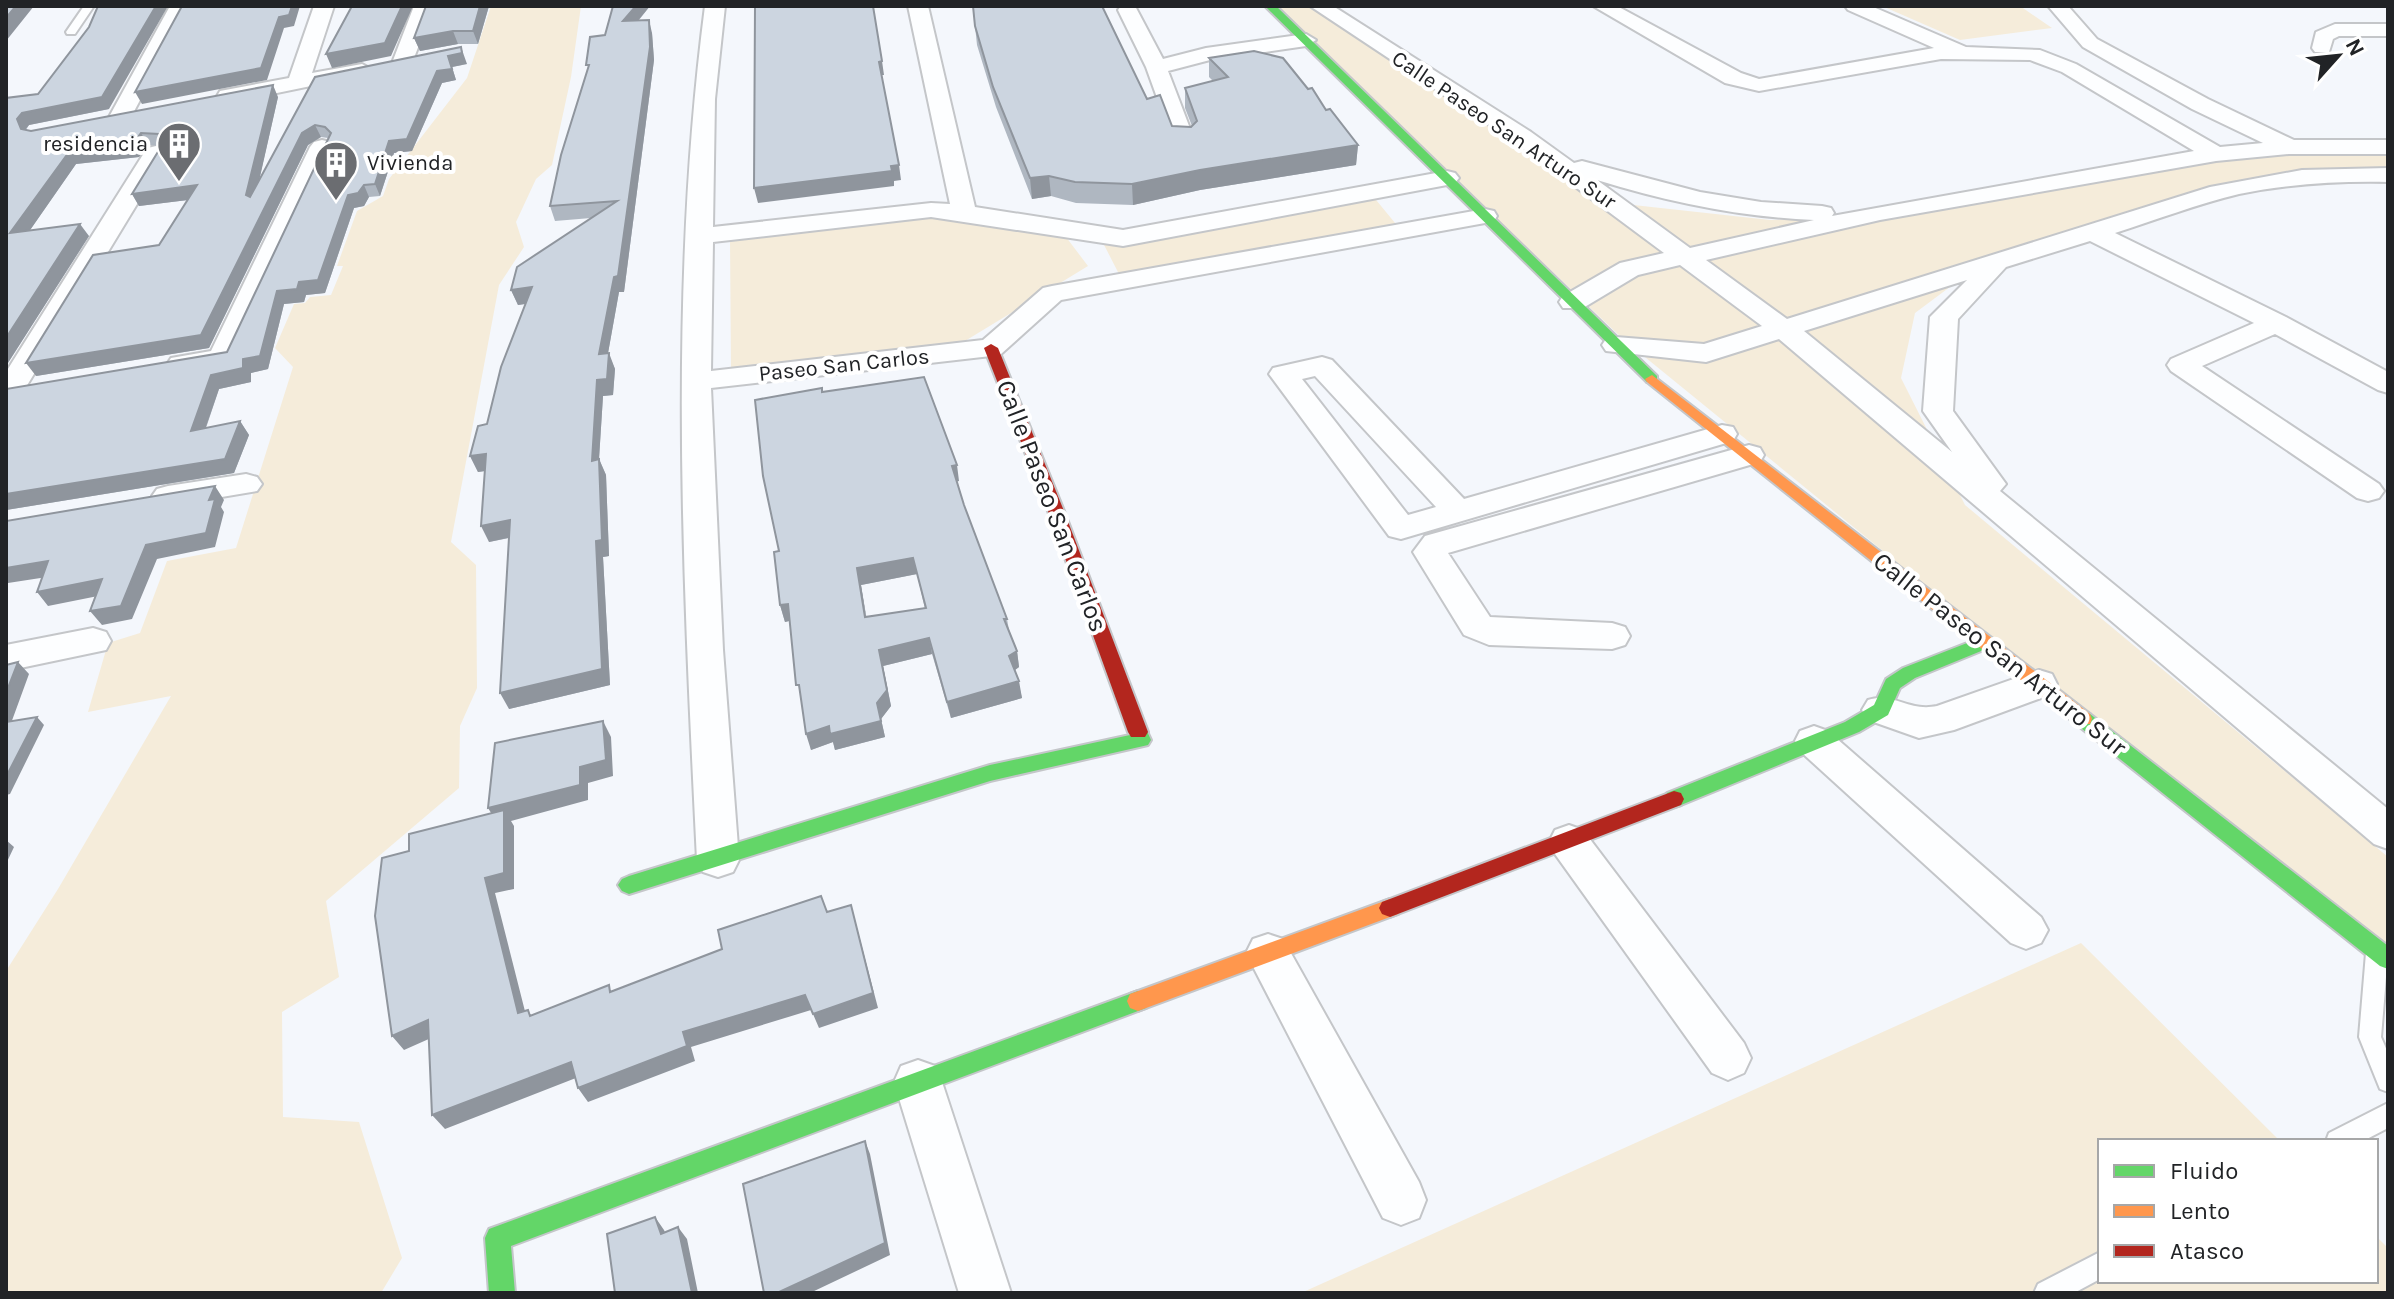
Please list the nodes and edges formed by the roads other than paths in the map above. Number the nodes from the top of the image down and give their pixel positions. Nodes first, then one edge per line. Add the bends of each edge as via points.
1 (89, 6) edge
2 (180, 6) edge
3 (324, 6) edge
4 (424, 6) edge
5 (715, 6) edge
6 (918, 6) edge
7 (1270, 6) edge
8 (1320, 6) edge
9 (1603, 6) edge
10 (1855, 6) edge
11 (2058, 7) edge
12 (1128, 10) dead end
13 (2388, 30) edge
14 (71, 32) dead end
15 (1311, 45) junction
16 (2322, 48) dead end
17 (1961, 53) junction
18 (431, 58) edge
19 (402, 63) junction
20 (1156, 67) junction
21 (298, 82) junction
22 (209, 100) edge
23 (2212, 110) junction
24 (150, 111) edge
25 (120, 117) junction
26 (2158, 120) junction
27 (93, 122) edge
28 (1183, 139) edge
29 (322, 147) edge
30 (2289, 147) junction
31 (2322, 147) junction
32 (2388, 147) edge
33 (156, 153) edge
34 (2204, 156) junction
35 (1552, 158) junction
36 (2378, 174) edge
37 (1447, 178) junction
38 (2243, 186) junction
39 (1373, 192) junction
40 (964, 211) junction
41 (1880, 213) junction
42 (1485, 216) junction
43 (1404, 231) junction
44 (2095, 233) junction
45 (702, 236) junction
46 (2067, 242) junction
47 (1688, 256) junction
48 (1999, 263) junction
49 (1573, 302) junction
50 (2264, 329) junction
51 (1785, 330) junction
52 (1616, 345) junction
53 (991, 348) junction
54 (161, 368) edge
55 (696, 381) junction
56 (2388, 384) edge
57 (38, 387) edge
58 (7, 392) edge
59 (1722, 434) junction
60 (1749, 455) junction
61 (246, 484) dead end
62 (2368, 491) dead end
63 (141, 501) edge
64 (1458, 512) junction
65 (2016, 521) junction
66 (1612, 636) dead end
67 (93, 641) dead end
68 (1985, 642) junction
69 (6, 658) edge
70 (2039, 684) junction
71 (1881, 710) junction
72 (1814, 741) junction
73 (2388, 832) edge
74 (1569, 842) junction
75 (718, 860) junction
76 (629, 885) dead end
77 (2026, 930) dead end
78 (1268, 953) junction
79 (2382, 955) edge
80 (1728, 1058) dead end
81 (2388, 1081) edge
82 (918, 1082) junction
83 (2388, 1115) edge
84 (2342, 1139) edge
85 (1401, 1200) dead end
86 (2098, 1266) edge
87 (502, 1293) edge
88 (985, 1293) edge
89 (2047, 1293) edge

1 - 14 lane
2 - 25 street
3 - 21 street
4 - 19 street
5 - 45 street via 704,99
6 - 40 street
7 - 15 street, Calle Paseo San Arturo Sur
8 - 35 street, Calle Paseo San Arturo Sur
9 - 17 street via 1733,78 1759,85
10 - 17 street
11 - 23 street via 2090,43
12 - 20 street
13 - 16 street via 2335,30 2323,36
15 - 20 street via 1212,66 1189,61
15 - 37 street, Calle Paseo San Arturo Sur
17 - 26 street via 2033,54 2069,68
18 - 19 street
19 - 21 street
20 - 28 street
21 - 22 street
23 - 26 street
23 - 30 street
24 - 25 street
25 - 27 street
26 - 34 street
29 - 54 street via 222,358
30 - 31 street
30 - 34 street
31 - 32 street
31 - 36 street
33 - 58 street
34 - 38 street via 2210,173
34 - 41 street
35 - 41 street via 1641,187 1777,212
35 - 47 street, Calle Paseo San Arturo Sur
36 - 38 street
37 - 39 street
37 - 42 street, Calle Paseo San Arturo Sur
38 - 44 street
39 - 40 street via 1123,238 1080,236
39 - 43 street
40 - 45 street via 931,210
41 - 47 street
42 - 43 street, Calle Paseo San Carlos
42 - 49 street, Calle Paseo San Arturo Sur
43 - 53 street, Calle Paseo San Carlos via 1052,294
44 - 46 street
44 - 50 street
45 - 55 street
46 - 48 street
46 - 50 street
47 - 49 street via 1629,269
47 - 51 street, Calle Paseo San Arturo Sur
48 - 51 street
48 - 65 street via 1944,317 1938,411
49 - 52 street, Calle Paseo San Arturo Sur
50 - 56 street
50 - 62 street via 2181,365
51 - 52 street via 1706,353
51 - 65 street, Calle Paseo San Arturo Sur
52 - 59 street, Calle Paseo San Arturo Sur
53 - 55 street, Paseo San Carlos
53 - 75 street, Calle Paseo San Carlos via 1141,740 990,773
55 - 75 street
57 - 58 street
59 - 60 street, Calle Paseo San Arturo Sur
59 - 64 street
60 - 66 street via 1437,544 1430,552 1477,626 1489,632
60 - 68 street, Calle Paseo San Arturo Sur
61 - 63 street
64 - 64 street via 1322,366 1283,374 1401,528
65 - 73 street, Calle Paseo San Arturo Sur
67 - 69 street
68 - 70 street, Calle Paseo San Arturo Sur
68 - 71 street via 1909,673 1893,684
70 - 71 street via 1919,724
70 - 79 street, Calle Paseo San Arturo Sur
71 - 72 street
72 - 74 street
72 - 77 street
74 - 78 street
74 - 80 street
75 - 76 street, Calle Paseo San Carlos
78 - 82 street
78 - 85 street
79 - 81 lane via 2370,1037
82 - 87 street via 498,1238
82 - 88 street
83 - 84 lane
86 - 89 lane

